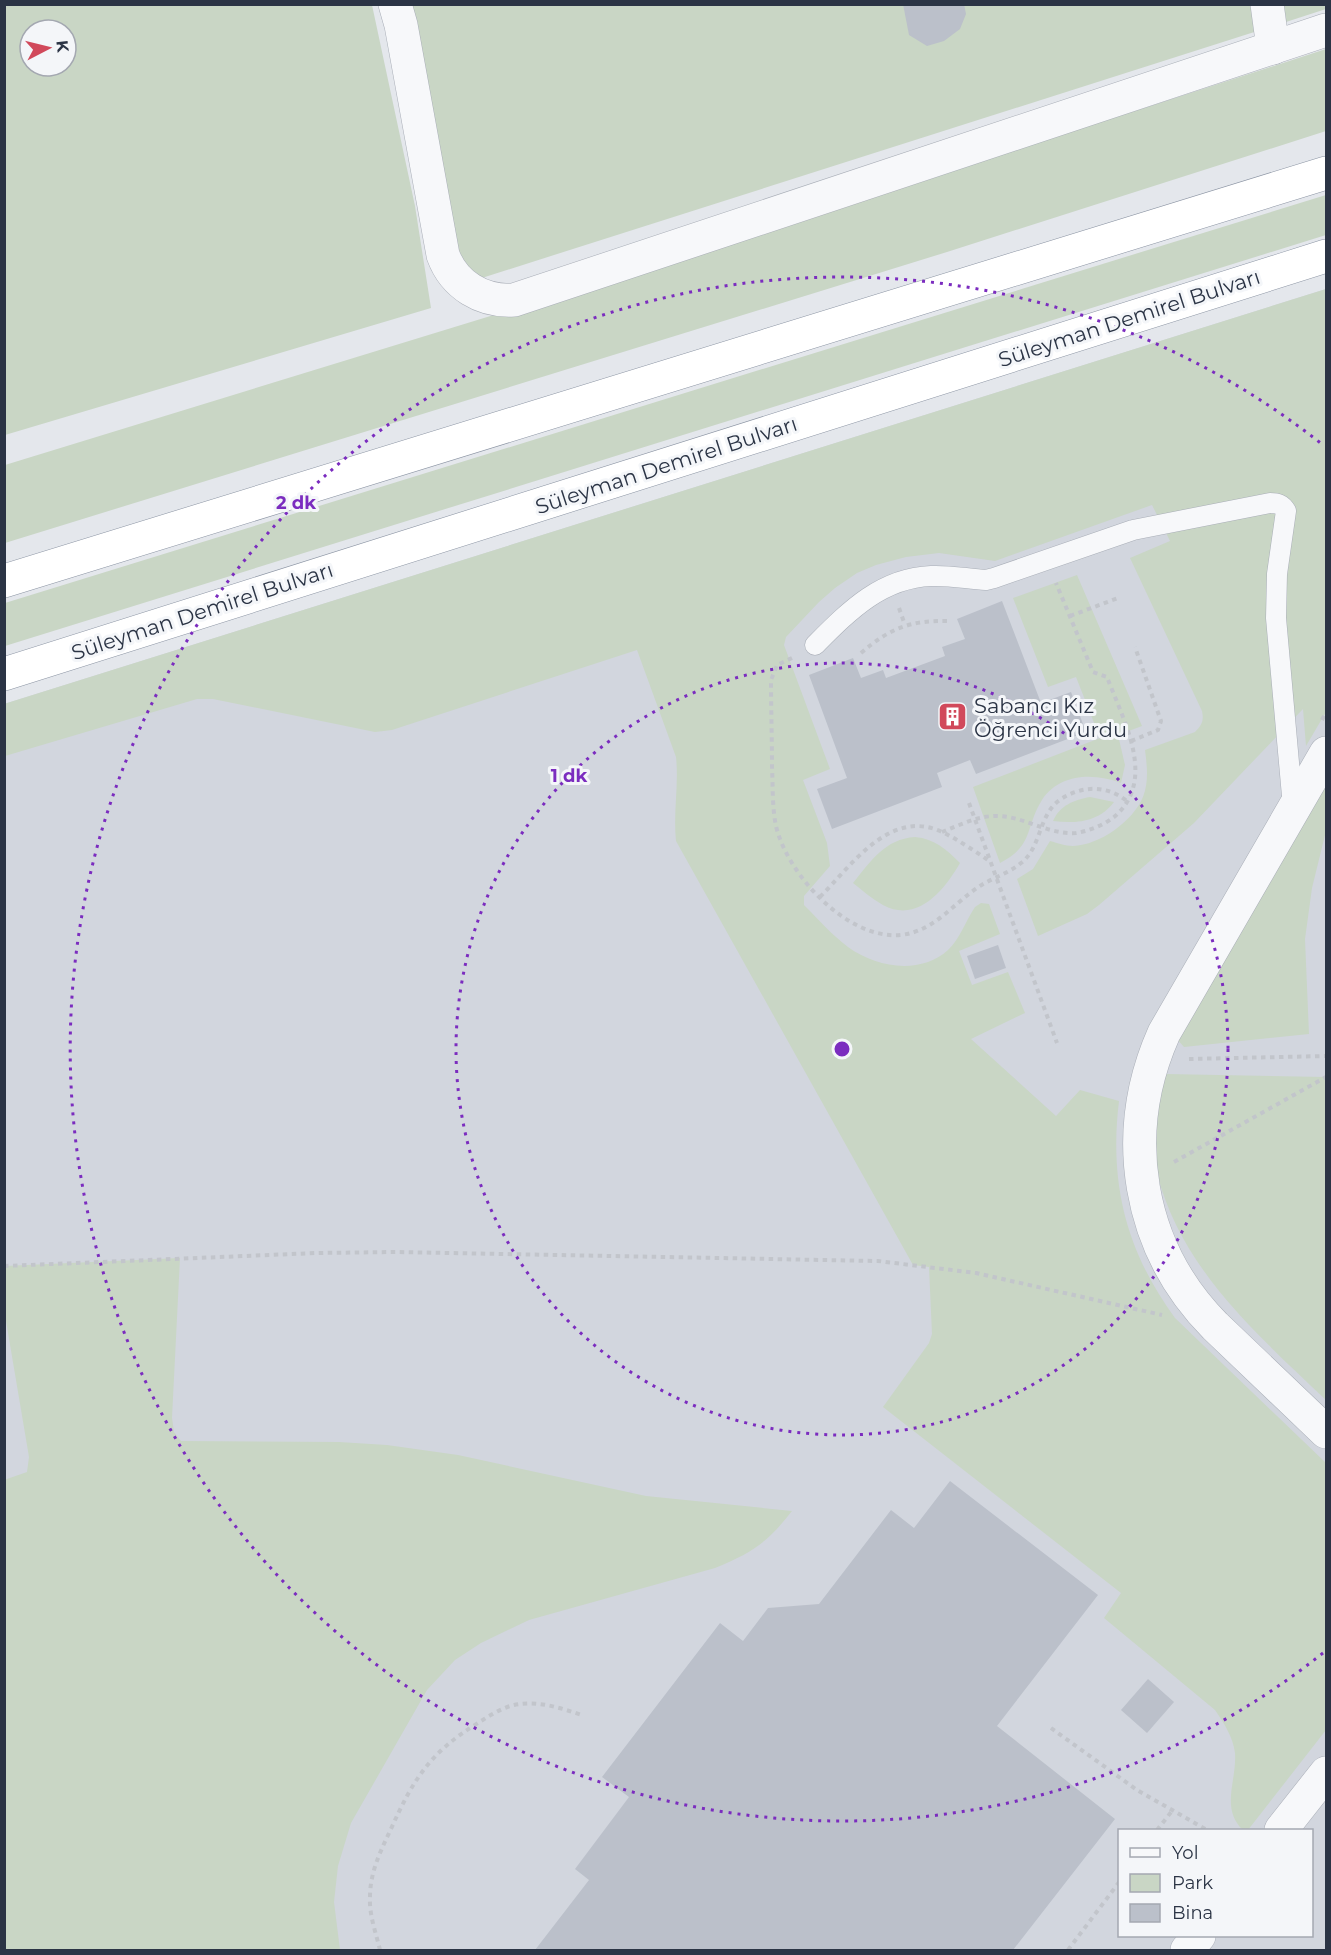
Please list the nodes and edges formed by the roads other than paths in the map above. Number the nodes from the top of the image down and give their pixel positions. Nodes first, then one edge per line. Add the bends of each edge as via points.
1 (395, 4) edge
2 (1267, 4) edge
3 (1326, 30) edge
4 (1273, 48) junction
5 (1326, 173) edge
6 (1326, 256) edge
7 (4, 581) edge
8 (815, 645) road end
9 (4, 674) edge
10 (1322, 741) edge
11 (1294, 810) junction
12 (1326, 1432) edge
13 (1326, 1773) edge
14 (1282, 1829) edge
15 (1197, 1937) edge
16 (1187, 1950) edge

1 - 4 street via 443,255 463,284 479,294 505,300
2 - 4 street
3 - 4 street
5 - 7 highway
6 - 9 highway, Süleyman Demirel Bulvarı
8 - 11 lane via 852,608 885,587 918,577 986,580 1133,530 1270,503 1283,506 1286,518 1277,574 1276,618
10 - 11 street
11 - 12 street via 1171,1019 1153,1059 1139,1130 1149,1212 1175,1273 1215,1326
13 - 14 street
15 - 16 street

